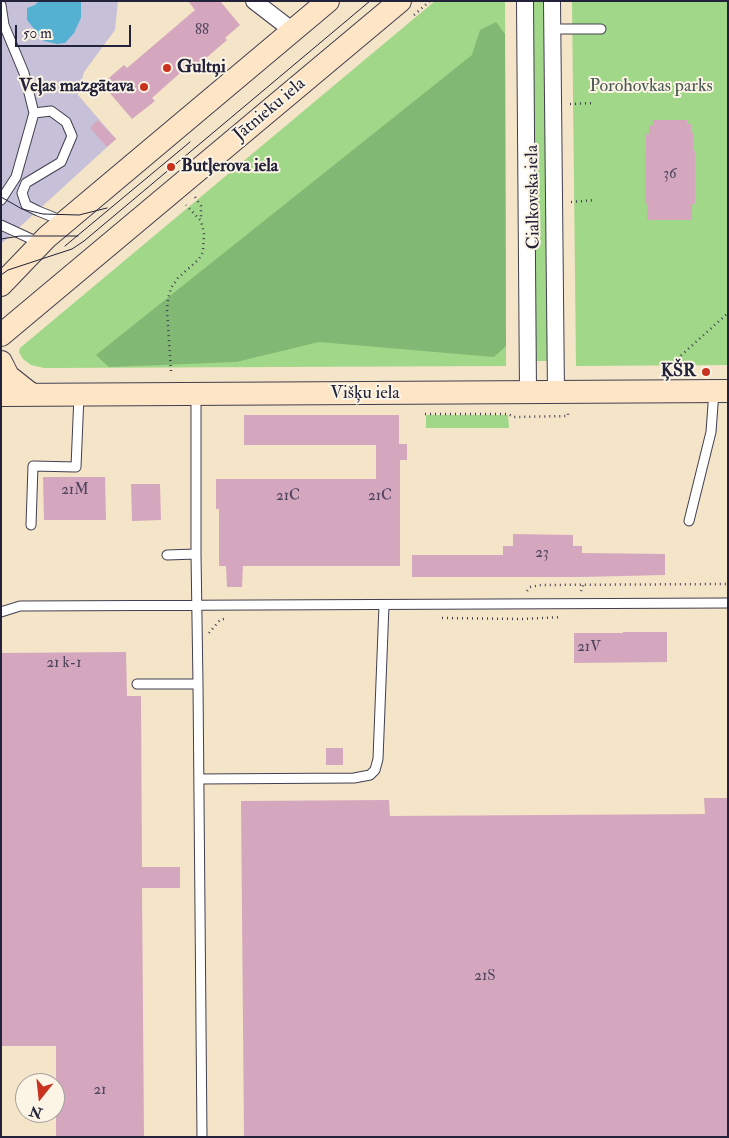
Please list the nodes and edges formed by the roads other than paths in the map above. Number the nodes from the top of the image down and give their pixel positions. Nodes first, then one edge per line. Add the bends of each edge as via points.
1 (254, 1) edge
2 (328, 1) edge
3 (400, 1) edge
4 (525, 1) edge
5 (552, 1) edge
6 (1, 5) edge
7 (2, 24) edge
8 (601, 29) dead end
9 (552, 30) junction
10 (293, 31) junction
11 (34, 113) junction
12 (1, 200) edge
13 (65, 222) junction
14 (1, 225) edge
15 (40, 243) junction
16 (1, 284) edge
17 (1, 335) edge
18 (1, 362) edge
19 (721, 391) edge
20 (528, 392) junction
21 (556, 393) junction
22 (196, 394) junction
23 (1, 395) edge
24 (32, 395) junction
25 (79, 395) junction
26 (689, 521) dead end
27 (32, 525) dead end
28 (196, 554) junction
29 (167, 555) dead end
30 (728, 603) edge
31 (384, 604) junction
32 (197, 605) junction
33 (1, 612) edge
34 (137, 684) dead end
35 (198, 684) junction
36 (199, 779) junction
37 (202, 1137) edge

1 - 10 street
2 - 10 street
3 - 17 street, Jātnieku iela
4 - 20 street, Cialkovska iela
5 - 9 street, Cialkovska iela
6 - 7 lane
7 - 11 lane via 24,73
8 - 9 lane
9 - 21 street, Cialkovska iela
10 - 13 street
11 - 12 lane via 16,177
11 - 13 lane via 51,111 66,122 72,136 61,162 26,183 22,193 26,205
13 - 15 street
14 - 15 lane
15 - 16 street
18 - 24 street via 8,376
19 - 21 street, Višķu iela
19 - 26 lane
20 - 21 street, Višķu iela
20 - 22 street, Višķu iela
22 - 25 street, Višķu iela
22 - 28 lane
23 - 24 street, Višķu iela
24 - 25 street, Višķu iela
25 - 27 lane via 76,467 33,466
28 - 29 lane
28 - 32 lane
30 - 31 lane
31 - 32 lane
31 - 36 lane via 378,759 370,775 354,778
32 - 33 lane via 20,606
32 - 35 lane
34 - 35 lane
35 - 36 lane
36 - 37 lane

